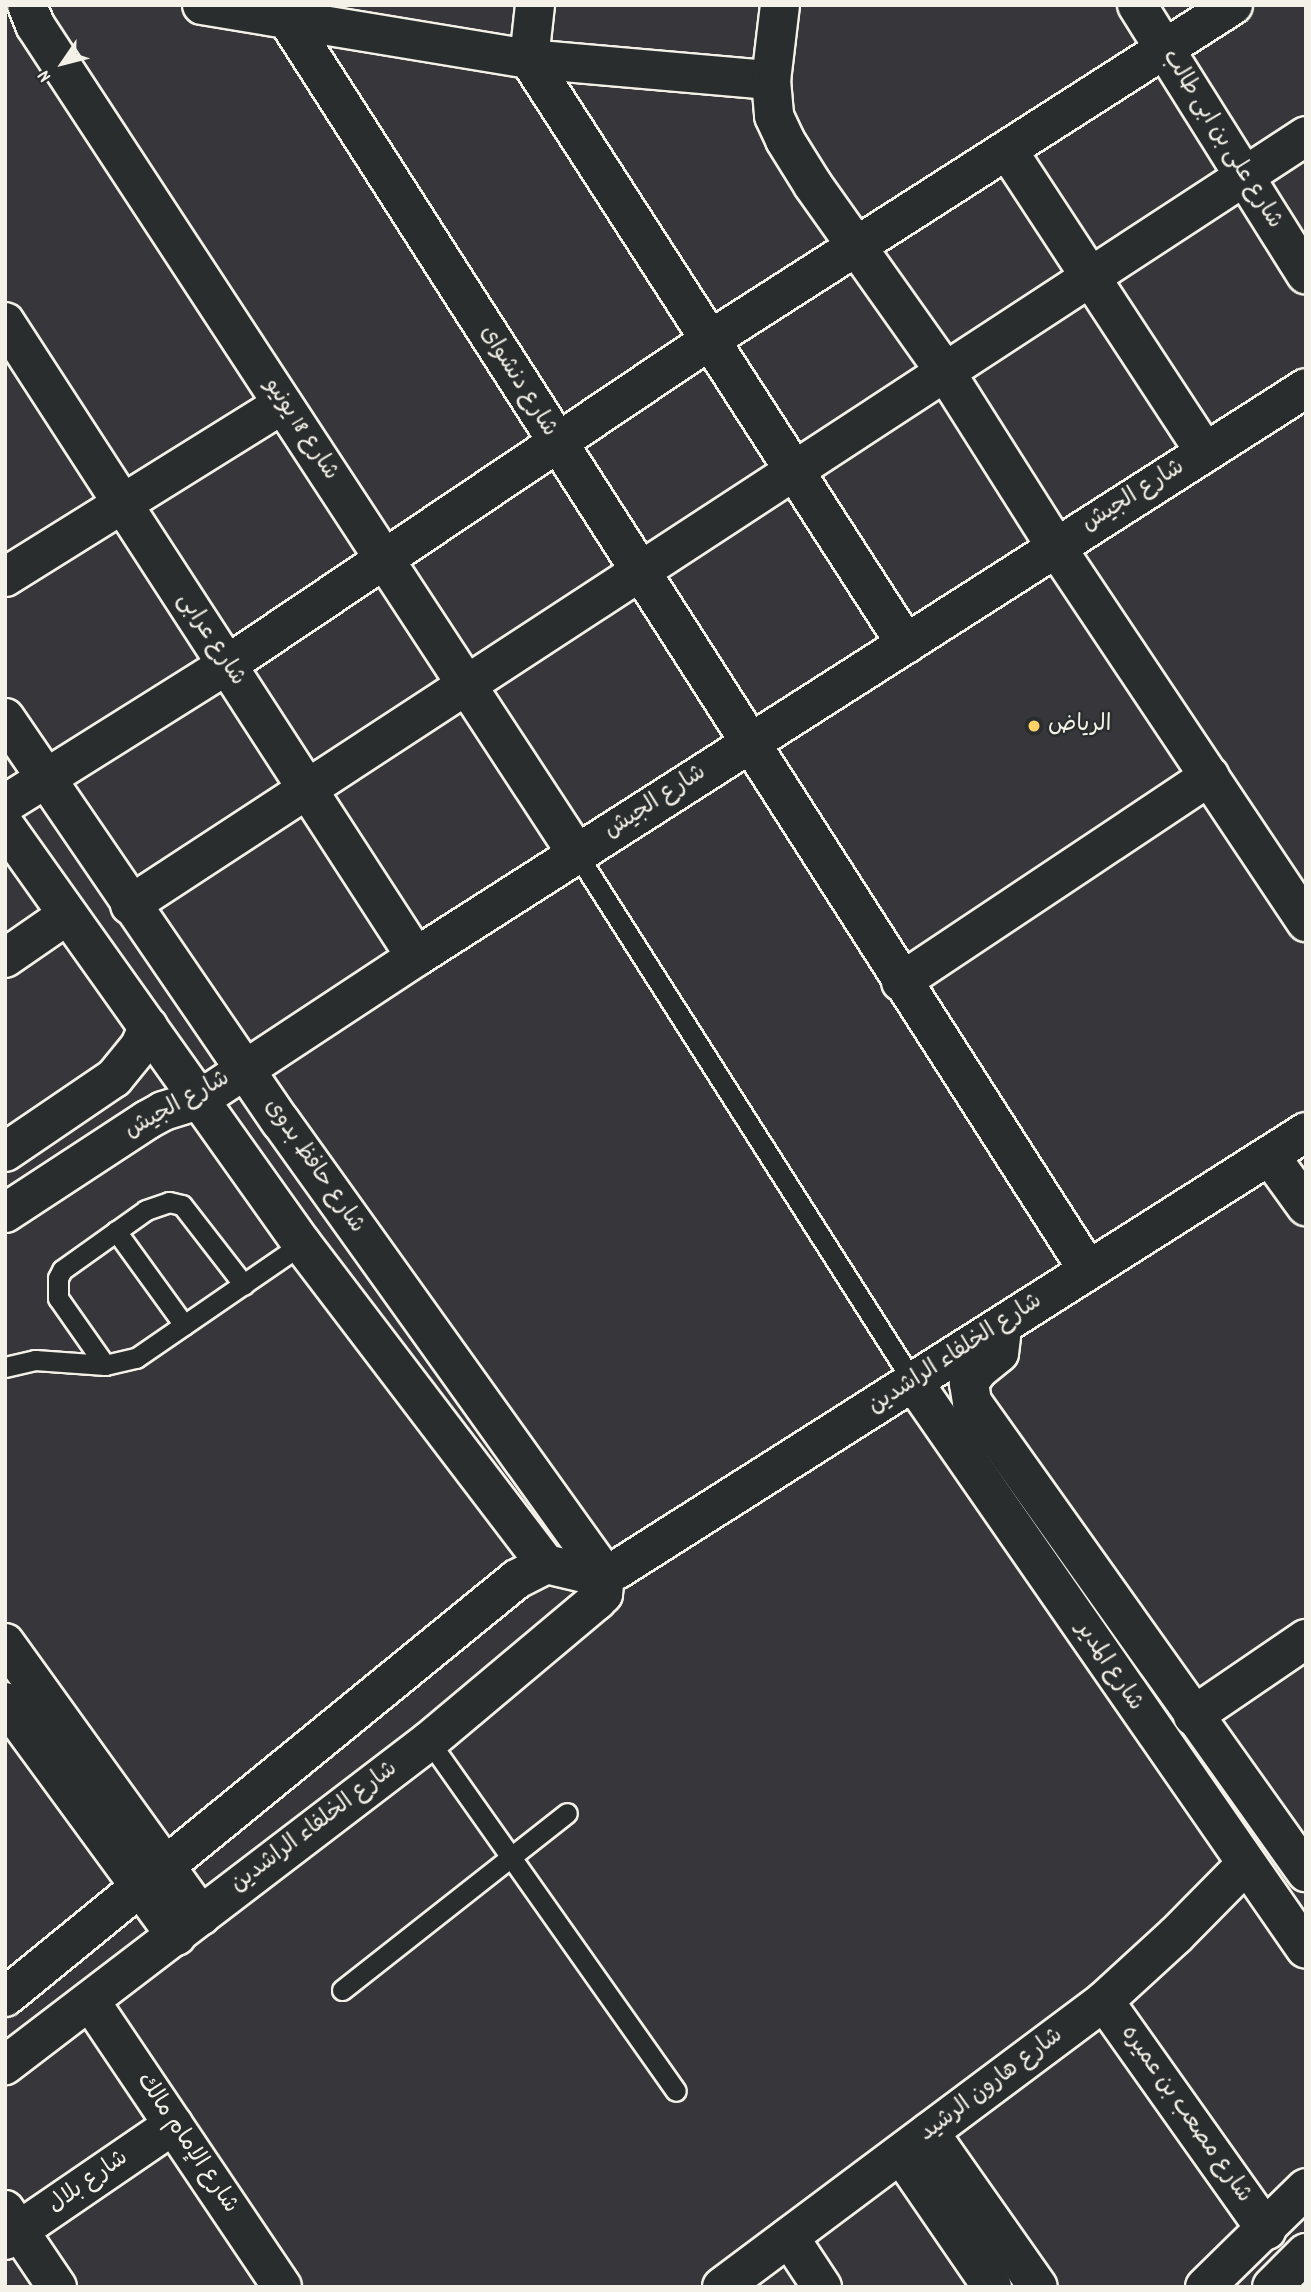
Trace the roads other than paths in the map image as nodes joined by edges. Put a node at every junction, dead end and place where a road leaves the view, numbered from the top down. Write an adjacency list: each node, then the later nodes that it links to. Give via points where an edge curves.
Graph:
1 (27, 5): 21 (street, شارع 18 يونيو, via 35,25)
2 (202, 5): 7 (street)
3 (535, 5): 9 (street)
4 (780, 5): 10 (street)
5 (1137, 5): 8 (street, شارع على بن ابى طالب)
6 (1233, 5): 8 (street)
7 (286, 19): 9 (street); 22 (street, شارع دنشواى)
8 (1163, 49): 12 (street); 13 (street, شارع على بن ابى طالب)
9 (529, 59): 10 (street); 18 (street)
10 (771, 80): 14 (street, via 774,116 785,139)
11 (1306, 136): 13 (street)
12 (1008, 151): 14 (street); 16 (street)
13 (1244, 177): 15 (street, شارع على بن ابى طالب); 16 (street)
14 (857, 247): 18 (street); 19 (street)
15 (1306, 274)
16 (1090, 277): 19 (street); 23 (street)
17 (5, 322): 25 (street, شارع عرابى)
18 (710, 340): 22 (street); 24 (street)
19 (946, 373): 24 (street); 26 (street)
20 (1306, 388): 23 (street, شارع الجيش)
21 (283, 404): 25 (street); 27 (street, شارع 18 يونيو)
22 (557, 444): 27 (street); 28 (street, شارع دنشواى)
23 (1205, 452): 26 (street, شارع الجيش)
24 (794, 471): 28 (street); 30 (street)
25 (122, 505): 29 (street); 31 (street, شارع عرابى)
26 (1056, 547): 30 (street, شارع الجيش); 35 (street)
27 (385, 559): 31 (street); 32 (street, شارع 18 يونيو)
28 (638, 572): 32 (street); 34 (street, شارع دنشواى)
29 (5, 577)
30 (906, 644): 34 (street, شارع الجيش)
31 (227, 665): 36 (street); 37 (street, شارع عرابى)
32 (467, 684): 37 (street); 40 (street, شارع 18 يونيو)
33 (5, 718): 36 (street, شارع حافظ بدوى)
34 (749, 744): 40 (street, شارع الجيش); 46 (street, شارع دنشواى)
35 (1210, 776): 43 (street); 46 (street)
36 (46, 779): 38 (street); 41 (street, شارع حافظ بدوى)
37 (307, 789): 41 (street); 44 (street, شارع عرابى)
38 (5, 804)
39 (5, 826): 42 (street)
40 (577, 854): 44 (street, شارع الجيش); 63 (lane)
41 (130, 905): 48 (street, شارع حافظ بدوى)
42 (67, 915): 45 (street); 47 (street)
43 (1306, 922)
44 (416, 957): 48 (street, شارع الجيش)
45 (5, 958)
46 (901, 982): 57 (street, شارع دنشواى)
47 (148, 1027): 49 (street); 51 (street, via 140,1046 114,1078)
48 (244, 1069): 49 (street, شارع الجيش); 65 (street, شارع حافظ بدوى)
49 (199, 1100): 54 (street, شارع الجيش, via 147,1120); 56 (street)
50 (1306, 1132): 52 (street, شارع الخلفاء الراشدين)
51 (5, 1152)
52 (1270, 1156): 53 (street); 57 (street, شارع الخلفاء الراشدين)
53 (1306, 1206)
54 (5, 1213)
55 (116, 1231): 58 (lane, via 157,1204 182,1205); 59 (lane); 61 (lane, via 62,1270 56,1288 58,1298)
56 (302, 1244): 58 (lane); 64 (street)
57 (1088, 1270): 60 (street, شارع الخلفاء الراشدين)
58 (244, 1285): 59 (lane)
59 (184, 1325): 61 (lane, via 136,1358)
60 (998, 1328): 63 (street, شارع الخلفاء الراشدين); 69 (street, شارع المدير, via 999,1353 973,1375 972,1402)
61 (106, 1365): 62 (lane, via 35,1360)
62 (5, 1367)
63 (914, 1382): 65 (street, شارع الخلفاء الراشدين); 73 (street, شارع المدير)
64 (546, 1564): 65 (street); 75 (street, via 517,1579)
65 (605, 1575): 70 (street, شارع الخلفاء الراشدين, via 603,1594 596,1601)
66 (1306, 1639): 69 (street)
67 (5, 1643): 75 (street)
68 (5, 1702): 75 (street)
69 (1193, 1716): 74 (street, شارع المدير)
70 (429, 1741): 72 (lane); 76 (street, شارع الخلفاء الراشدين)
71 (567, 1813): 72 (lane)
72 (511, 1857): 78 (lane); 83 (lane)
73 (1245, 1865): 77 (street, شارع المدير); 81 (street, شارع هارون الرشيد)
74 (1306, 1872)
75 (152, 1875): 76 (street); 79 (street)
76 (189, 1926): 80 (street, شارع الخلفاء الراشدين)
77 (1306, 1949)
78 (342, 1990)
79 (5, 1997)
80 (90, 2001): 82 (street, شارع الخلفاء الراشدين); 84 (street, شارع الإمام مالك)
81 (1104, 2001): 85 (street, شارع هارون الرشيد); 88 (street, شارع مصعب بن عميره)
82 (5, 2065)
83 (676, 2091)
84 (173, 2125): 87 (street, شارع بلال); 91 (street, شارع الإمام مالك)
85 (915, 2143): 89 (street, شارع هارون الرشيد); 92 (street); 96 (street)
86 (1306, 2188): 88 (street)
87 (10, 2227): 93 (street)
88 (1266, 2230): 97 (street)
89 (789, 2237): 94 (street, شارع هارون الرشيد); 95 (street)
90 (1306, 2253): 98 (street)
91 (266, 2281)
92 (988, 2285)
93 (57, 2287)
94 (722, 2287)
95 (822, 2287)
96 (1038, 2287)
97 (1205, 2287)
98 (1272, 2287)

